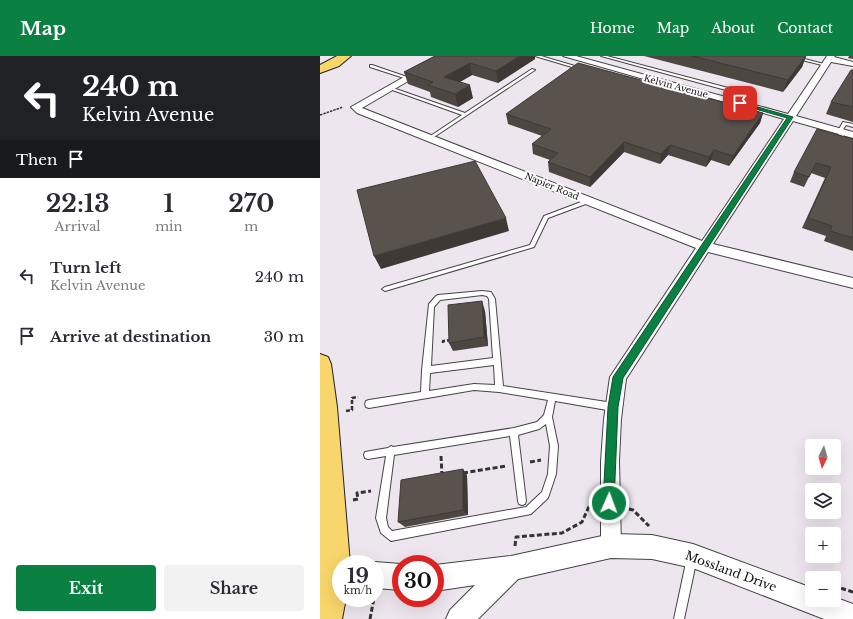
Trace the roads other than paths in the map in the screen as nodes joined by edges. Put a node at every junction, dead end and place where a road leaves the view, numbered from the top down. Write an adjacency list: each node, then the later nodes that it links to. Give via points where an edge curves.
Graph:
1 (447, 56): 16 (street, Napier Road)
2 (537, 56): 8 (lane)
3 (556, 56): 8 (lane)
4 (603, 56): 18 (lane, via 750,95)
5 (788, 56): 9 (lane)
6 (574, 57): 18 (street, Kelvin Avenue)
7 (340, 60): 12 (main road); 15 (main road)
8 (550, 60): 14 (lane)
9 (829, 60): 10 (street); 21 (street)
10 (853, 64)
11 (371, 66): 16 (lane)
12 (320, 69)
13 (533, 70): 20 (lane)
14 (587, 70)
15 (320, 75)
16 (408, 78): 17 (street, Napier Road)
17 (389, 88): 20 (lane); 25 (street, Napier Road, via 356,108)
18 (755, 107): 19 (lane, via 744,115); 21 (street, Kelvin Avenue)
19 (736, 113)
20 (466, 115): 25 (lane)
21 (790, 117): 23 (street, Kelvin Avenue); 28 (street)
22 (853, 126): 23 (lane, via 845,123)
23 (840, 131): 24 (street, Kelvin Avenue); 26 (lane, via 844,143)
24 (853, 135)
25 (431, 138): 27 (street, Napier Road)
26 (853, 145)
27 (590, 201): 28 (street, Napier Road); 30 (lane, via 546,217 532,246)
28 (705, 247): 29 (street, Napier Road); 38 (street, via 618,377)
29 (853, 283)
30 (385, 289)
31 (497, 361): 33 (lane); 33 (lane, via 492,299 489,294 438,298 431,306); 34 (lane)
32 (320, 364): 45 (main road)
33 (426, 370): 35 (lane)
34 (499, 389): 35 (lane, via 474,387); 36 (lane)
35 (425, 395): 37 (lane)
36 (552, 398): 38 (lane); 39 (lane)
37 (369, 404)
38 (613, 407): 44 (street, via 609,503)
39 (548, 417): 40 (lane, via 539,425); 41 (lane, via 554,446 552,474 545,495 528,511 391,536 384,530 381,518)
40 (514, 432): 41 (lane); 43 (lane)
41 (391, 450): 42 (lane)
42 (368, 455)
43 (522, 501)
44 (611, 546): 46 (street, Mossland Drive, via 652,547); 47 (street, Mossland Drive)
45 (337, 555)
46 (693, 556): 50 (street, Mossland Drive); 53 (lane)
47 (511, 568): 48 (street, Mossland Drive); 52 (street)
48 (444, 577)
49 (332, 596): 51 (main road)
50 (853, 617)
51 (326, 619)
52 (459, 619)
53 (678, 619)

